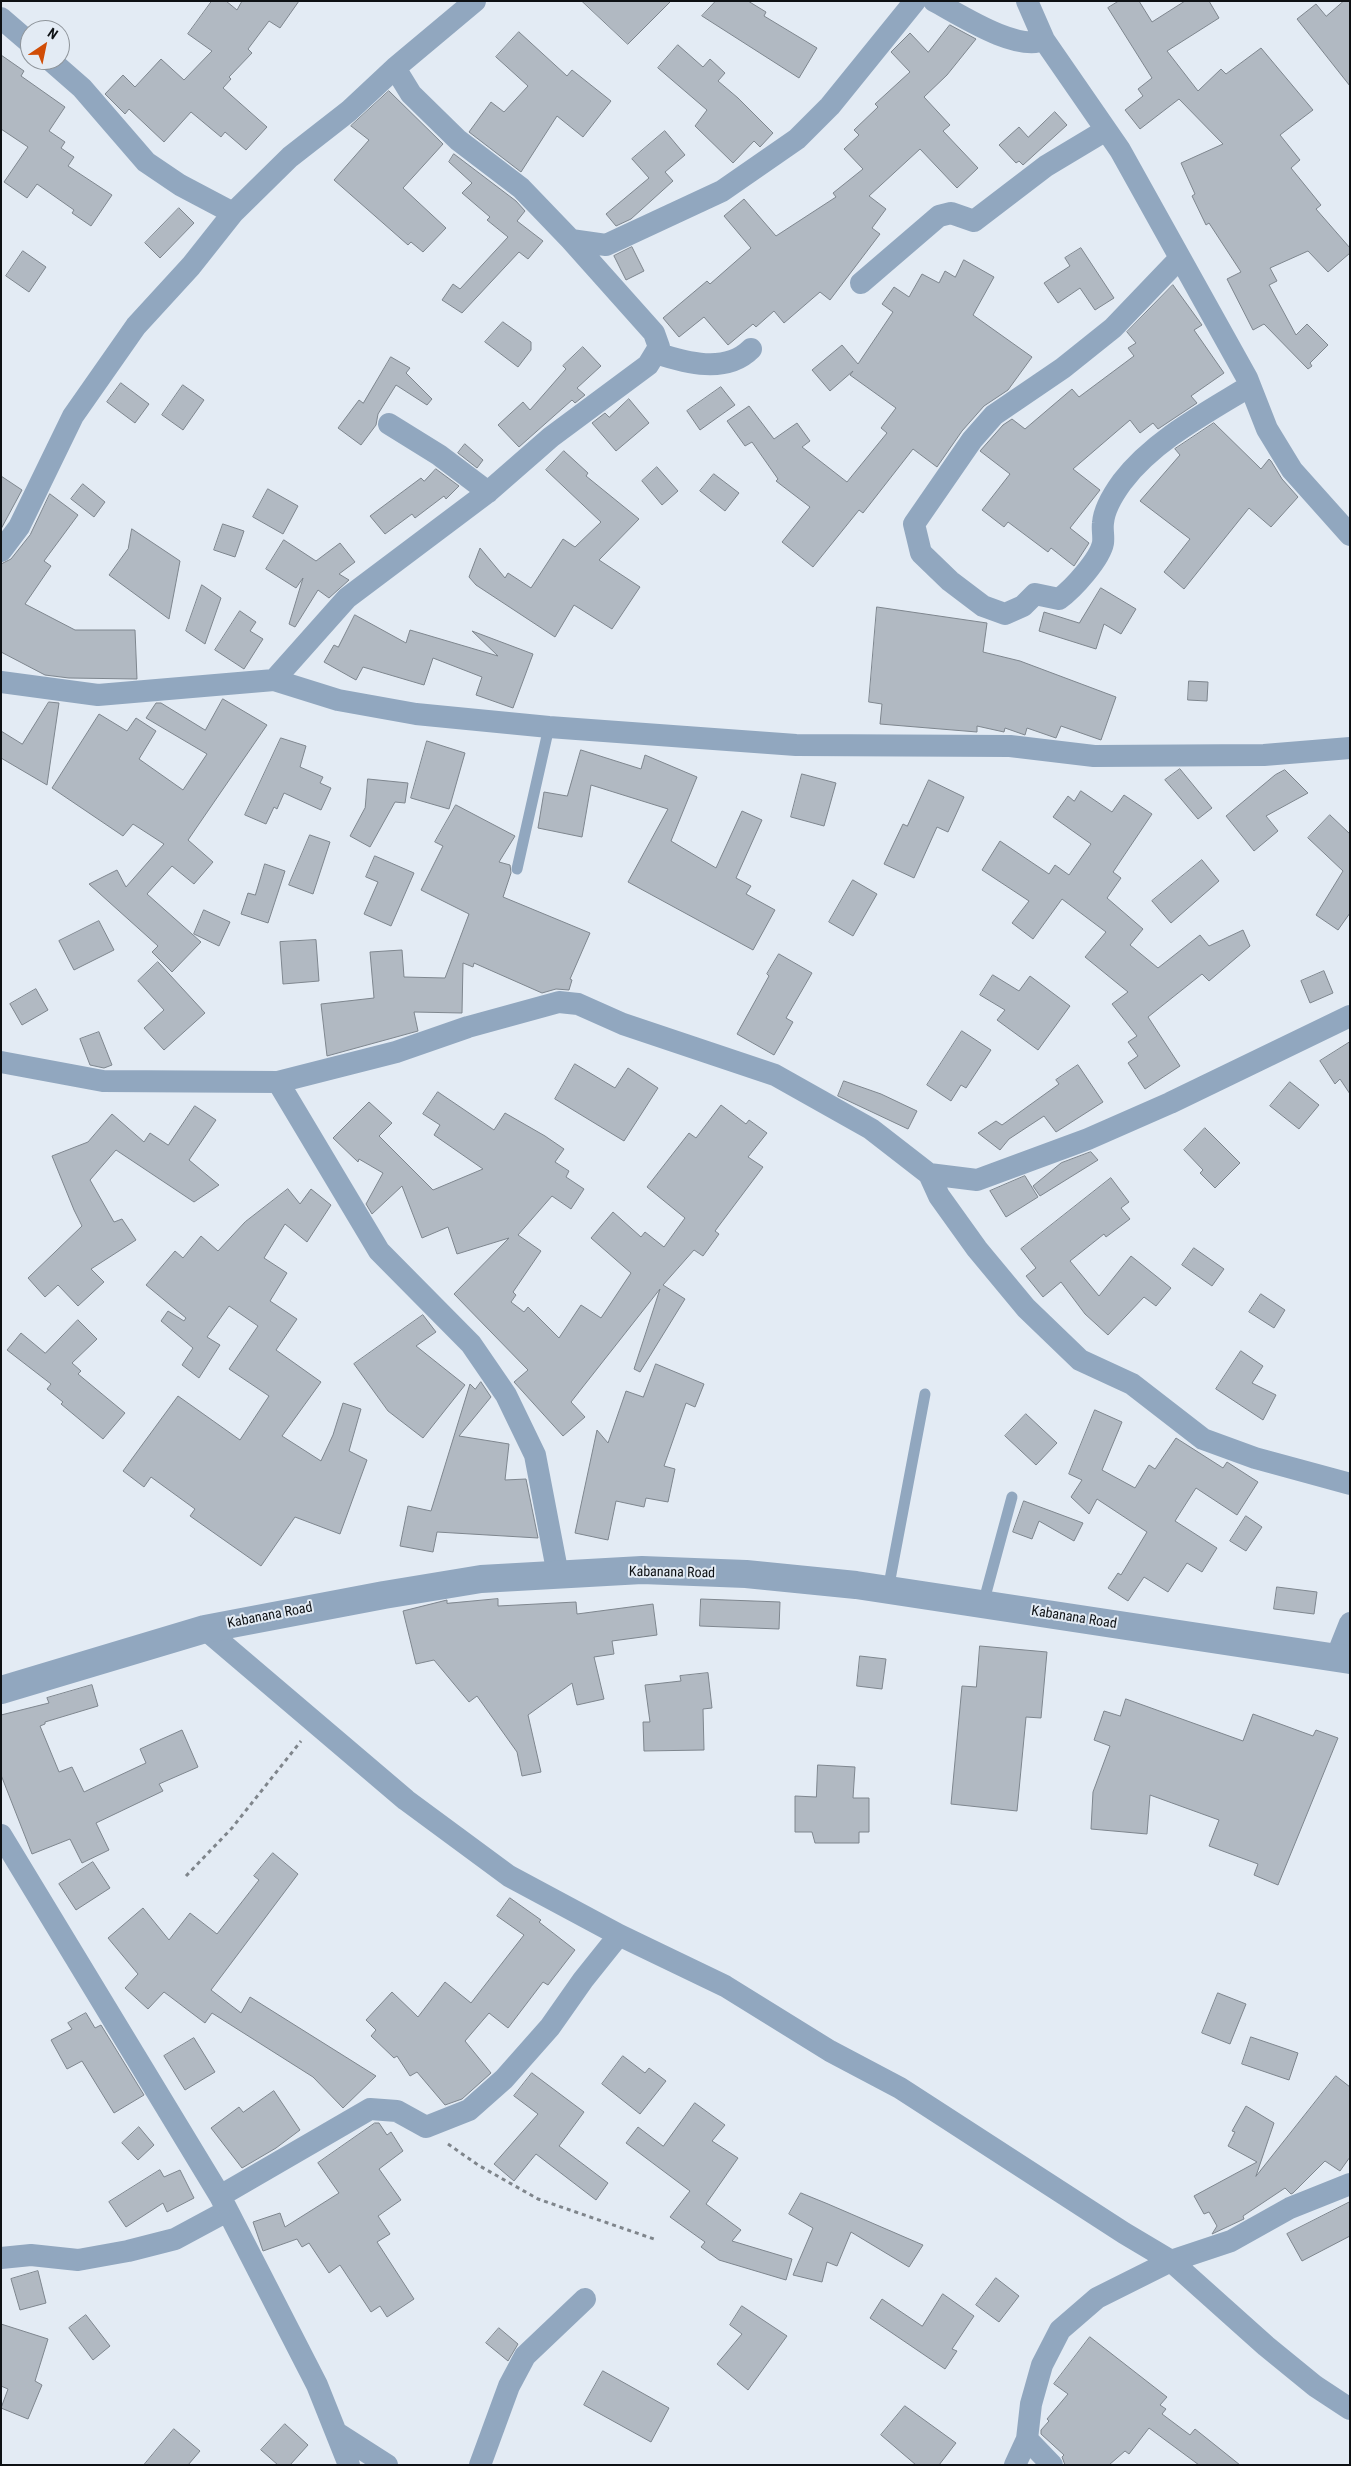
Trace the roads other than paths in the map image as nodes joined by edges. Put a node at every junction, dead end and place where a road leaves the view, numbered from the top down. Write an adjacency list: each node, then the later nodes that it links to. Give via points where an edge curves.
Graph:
1 (475, 1): 8 (street)
2 (915, 1): 12 (street, via 830,106 789,144 722,191 606,245)
3 (934, 1): 7 (street, via 1003,36 1030,42)
4 (1027, 1): 7 (street)
5 (1, 18): 6 (street)
6 (20, 34)
7 (1044, 40): 10 (street)
8 (395, 68): 11 (street, via 349,111 290,157); 12 (street, via 411,94 458,140 521,188)
9 (61, 70): 11 (street, via 82,88 146,162 180,186)
10 (1106, 130): 13 (street); 14 (street, via 1046,166 974,221 951,213 939,216)
11 (233, 212): 21 (street, via 136,326 73,416 19,527)
12 (571, 240): 16 (street, via 654,333 659,347)
13 (1180, 258): 17 (street); 17 (street, via 1113,328 1063,368 994,415 972,440 914,524 921,553 983,606 1005,614 1023,606 1035,594 1059,599 1094,562 1103,543 1107,509 1122,482 1140,462 1184,427)
14 (861, 283)
15 (751, 349): 16 (street, via 741,359 706,365)
16 (656, 353): 19 (street, via 648,365 551,437)
17 (1250, 386): 20 (street, via 1267,430 1292,470)
18 (389, 424): 19 (street, via 439,455)
19 (488, 492): 22 (street, via 347,598)
20 (1350, 535)
21 (1, 551)
22 (274, 680): 23 (street, via 98,695); 24 (street, via 338,700 416,714)
23 (1, 682)
24 (549, 727): 25 (street, via 796,744 1010,746 1094,756 1264,755); 26 (lane)
25 (1350, 748)
26 (517, 869)
27 (1350, 1016): 30 (street, via 1170,1102 1078,1142 977,1180)
28 (1, 1062): 29 (street, via 103,1081)
29 (278, 1082): 30 (street, via 396,1052 468,1027 559,1002 578,1004 623,1024 775,1075 870,1129); 34 (street, via 379,1251 471,1344 506,1395 535,1455)
30 (929, 1174): 32 (street, via 939,1196 977,1249 1026,1308 1080,1360 1132,1384 1203,1439 1255,1458)
31 (925, 1394): 35 (lane)
32 (1350, 1484)
33 (1012, 1497): 36 (lane)
34 (558, 1575): 35 (street, Kabanana Road, via 642,1570 746,1574); 38 (street, Kabanana Road, via 480,1579)
35 (888, 1590): 36 (street, Kabanana Road)
36 (983, 1605): 39 (street, Kabanana Road)
37 (1350, 1622): 39 (street)
38 (205, 1629): 40 (street, Kabanana Road); 42 (street, via 406,1800 509,1876)
39 (1343, 1659)
40 (1, 1690)
41 (1, 1835): 44 (street)
42 (619, 1935): 44 (street, via 550,2027 504,2079 470,2110 426,2127 397,2111 370,2109); 46 (street, via 725,1986 830,2051 900,2088)
43 (1350, 2184): 46 (street, via 1290,2208 1231,2241)
44 (223, 2203): 45 (street, via 175,2239 128,2251 78,2260 31,2255); 49 (street, via 317,2385)
45 (1, 2258)
46 (1172, 2261): 48 (street, via 1308,2380); 50 (street, via 1097,2298 1060,2330 1040,2373)
47 (585, 2299): 53 (street, via 525,2356 509,2386)
48 (1350, 2409)
49 (337, 2433): 51 (street); 52 (street)
50 (1026, 2439): 54 (street); 55 (street)
51 (349, 2465)
52 (387, 2465)
53 (480, 2465)
54 (1015, 2465)
55 (1052, 2465)

